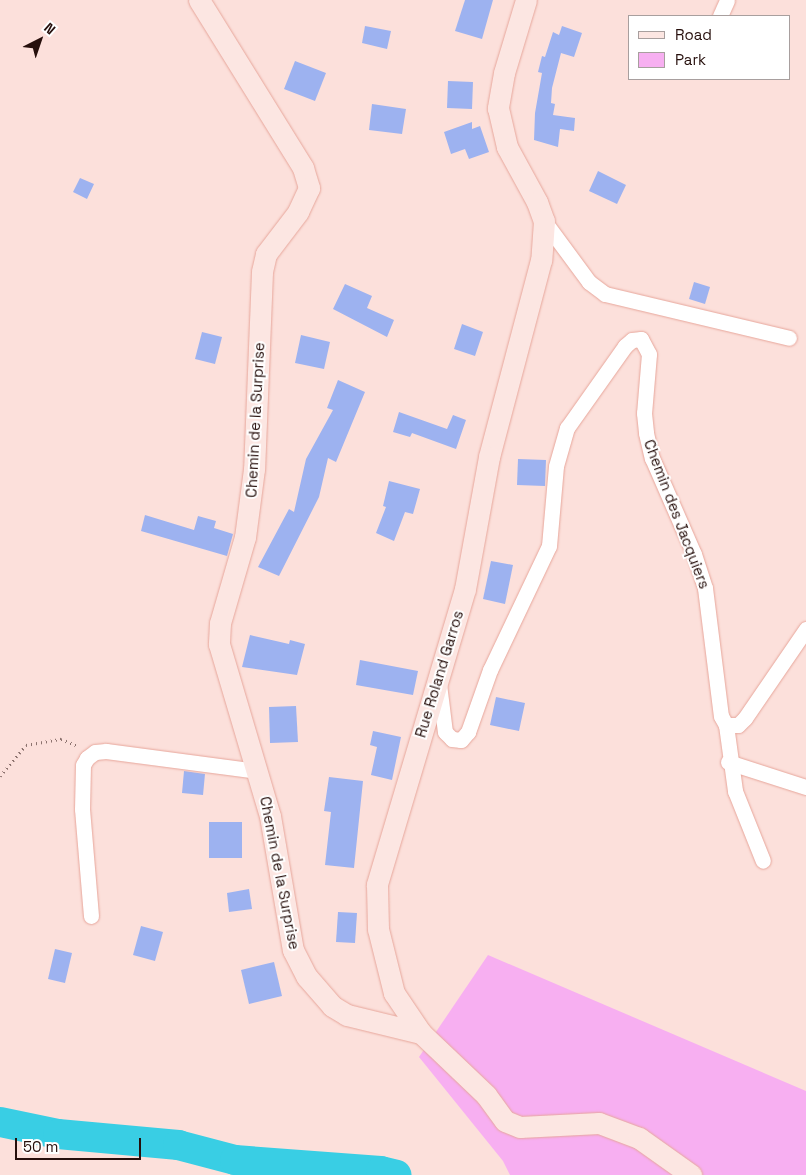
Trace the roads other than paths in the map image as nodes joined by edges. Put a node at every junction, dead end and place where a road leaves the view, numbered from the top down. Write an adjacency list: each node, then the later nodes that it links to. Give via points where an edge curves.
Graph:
1 (199, 0): 11 (main road, Chemin de la Surprise, via 303,168 309,188 298,212 266,254 262,272 251,495 245,537 220,623 219,644)
2 (526, 0): 5 (main road, Rue Roland Garros, via 506,64 498,108 507,147)
3 (726, 0): 4 (street)
4 (720, 15)
5 (544, 221): 6 (street, via 589,282 606,294); 8 (main road, Rue Roland Garros, via 542,260 488,457 464,589)
6 (789, 338)
7 (806, 629): 9 (street, via 745,718 738,726)
8 (438, 678): 9 (street, Chemin des Jacquiers, via 446,732 452,739 461,740 468,732 490,670 549,546 556,466 567,428 625,346 641,339 650,354 644,413 646,433 652,458 706,588 721,716); 15 (main road, Rue Roland Garros, via 378,885 378,929 394,993)
9 (726, 725): 10 (street)
10 (728, 762): 12 (street); 13 (street, via 735,791)
11 (257, 771): 14 (street, via 95,752 83,765 82,809); 15 (main road, Chemin de la Surprise, via 270,816 293,950 307,977 332,1006 347,1015)
12 (806, 787)
13 (763, 861)
14 (91, 916)
15 (421, 1033): 16 (main road, Rue Roland Garros, via 486,1095 505,1121 520,1127 599,1122 639,1138)
16 (691, 1175)

